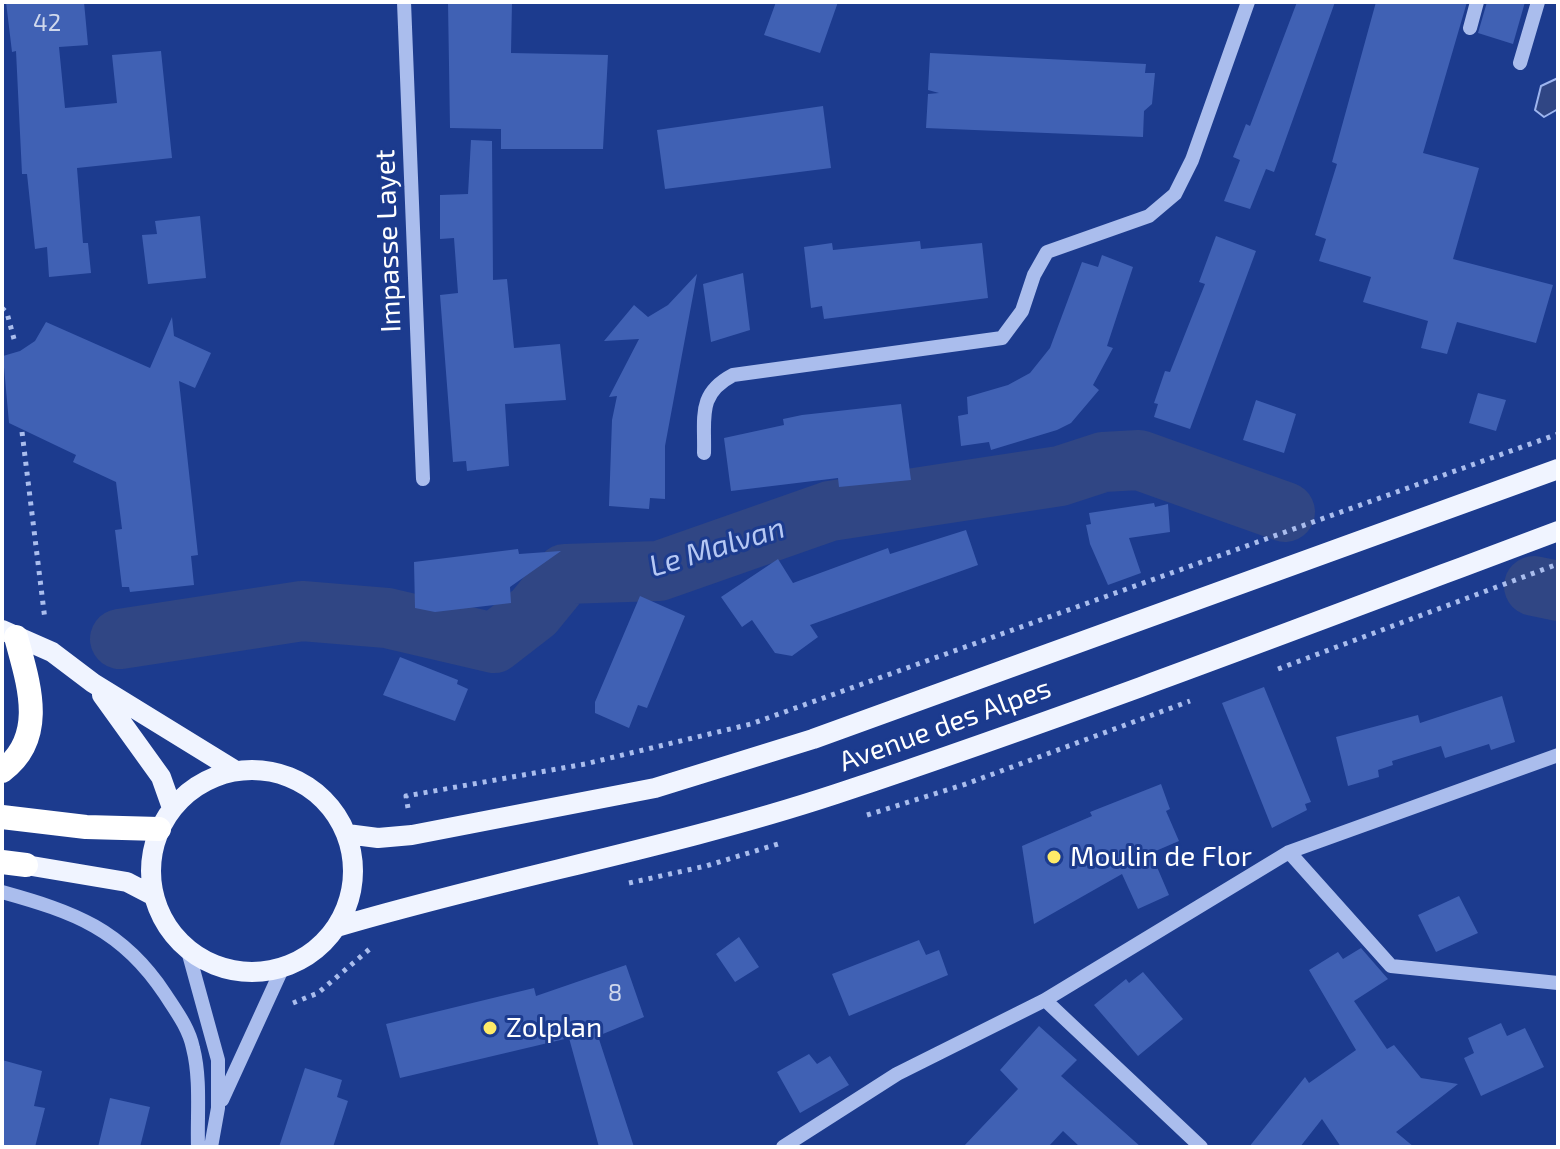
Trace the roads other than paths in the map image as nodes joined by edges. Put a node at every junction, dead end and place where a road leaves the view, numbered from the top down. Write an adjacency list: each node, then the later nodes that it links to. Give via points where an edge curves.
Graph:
1 (404, 2): 9 (street, Impasse Layet)
2 (1248, 2): 7 (street, via 1175,194 1149,216 1047,252 1022,311 1002,338 733,375 706,398)
3 (1477, 2): 5 (street)
4 (1538, 2): 6 (street)
5 (1470, 28)
6 (1520, 63)
7 (704, 453)
8 (1558, 469): 19 (main road, Avenue des Alpes, via 813,739 655,788 412,835)
9 (423, 479)
10 (1558, 531): 25 (main road, Avenue des Alpes, via 835,794 629,854 427,900)
11 (9, 633): 12 (main road, via 52,652); 14 (highway, via 33,700 32,722 24,744)
12 (93, 683): 15 (main road); 16 (main road, via 140,743)
13 (1558, 755): 20 (street)
14 (2, 771)
15 (236, 771): 16 (main road, via 190,790); 19 (main road, via 270,771 303,783 329,804)
16 (172, 808): 18 (main road)
17 (2, 817): 18 (highway)
18 (159, 829): 24 (main road, via 149,872)
19 (347, 834): 25 (main road, via 354,882)
20 (1289, 852): 28 (street, via 1391,966); 29 (street)
21 (14, 863): 22 (street); 24 (main road, via 127,882)
22 (2, 872)
23 (2, 892): 31 (street, via 71,913 109,932 155,978 189,1031)
24 (152, 895): 26 (main road, via 172,935)
25 (337, 927): 27 (main road, via 314,953)
26 (188, 951): 27 (main road, via 216,967); 30 (street, via 218,1060)
27 (282, 969): 30 (street)
28 (1558, 983)
29 (1045, 1000): 33 (street, via 897,1074); 34 (street)
30 (218, 1108): 32 (street)
31 (198, 1147)
32 (211, 1147)
33 (783, 1147)
34 (1201, 1147)

